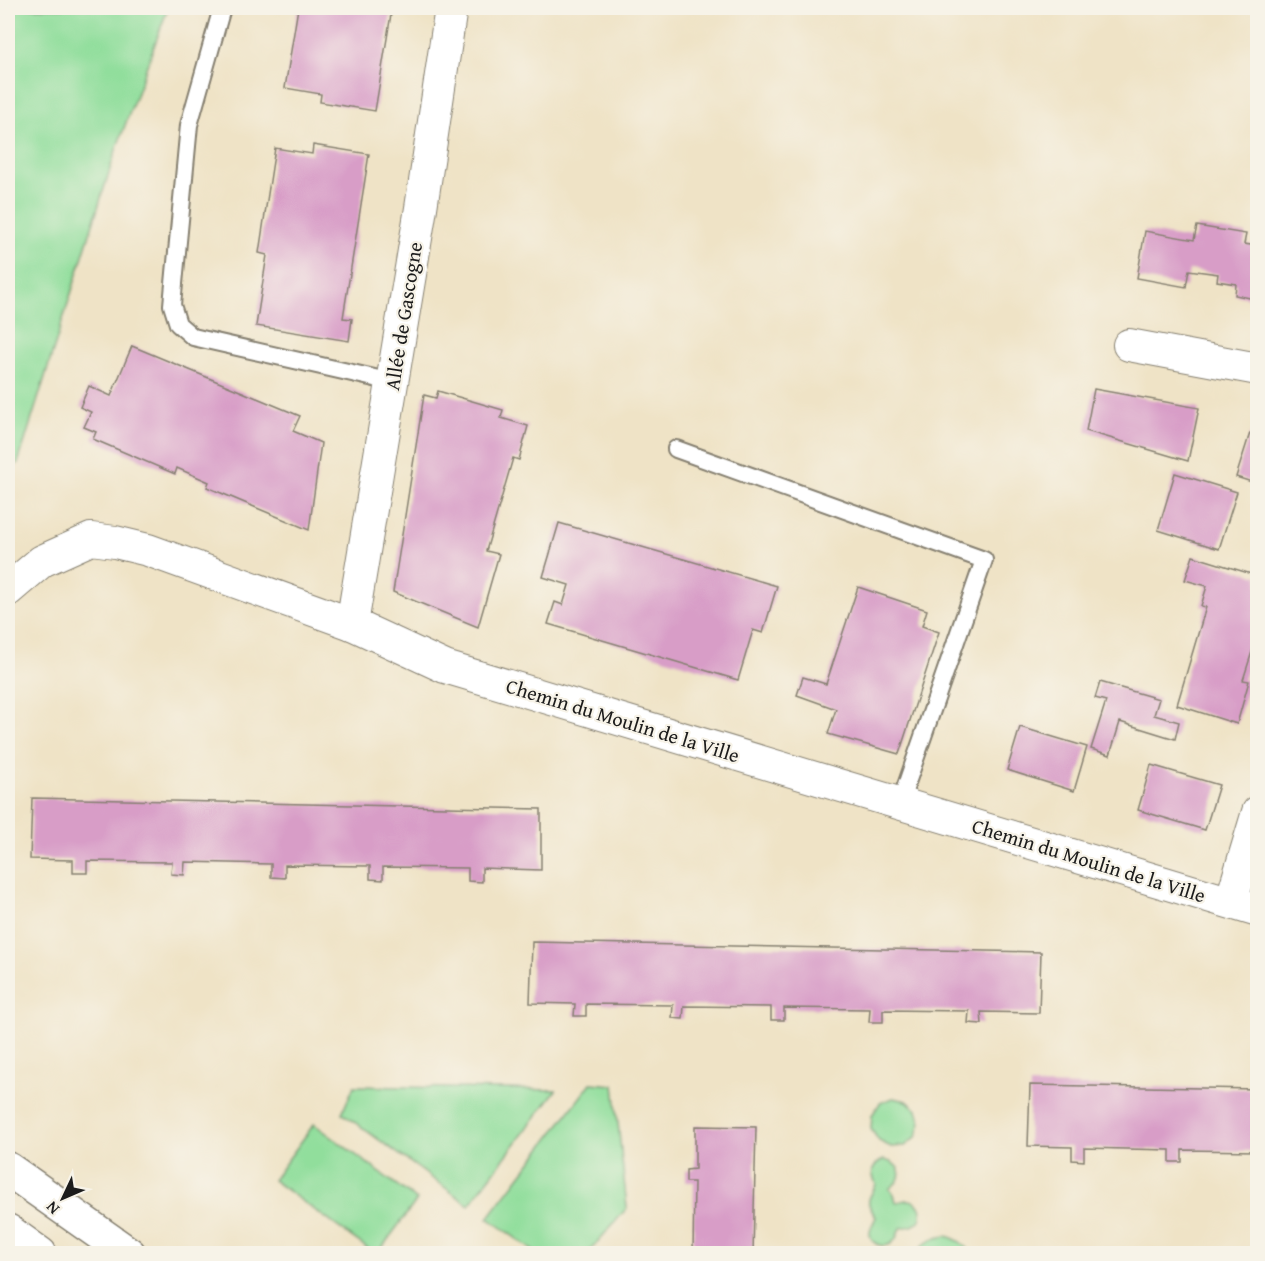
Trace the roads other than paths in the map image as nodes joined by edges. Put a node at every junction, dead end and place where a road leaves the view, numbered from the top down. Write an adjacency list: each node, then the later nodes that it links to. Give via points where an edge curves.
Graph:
1 (222, 8): 5 (lane, via 189,125 172,305 178,324 193,337)
2 (451, 8): 5 (street, Allée de Gascogne)
3 (1129, 345): 4 (street)
4 (1257, 369)
5 (392, 382): 8 (street, Allée de Gascogne)
6 (676, 449): 9 (lane, via 984,560)
7 (8, 590): 8 (street, Chemin du Moulin de la Ville, via 42,561 91,539 148,550)
8 (352, 624): 9 (street, Chemin du Moulin de la Ville, via 445,667)
9 (900, 803): 11 (street, Chemin du Moulin de la Ville)
10 (1257, 812): 11 (street)
11 (1244, 906)
12 (8, 1169): 15 (main road)
13 (8, 1230): 14 (main road)
14 (40, 1254)
15 (129, 1254)

